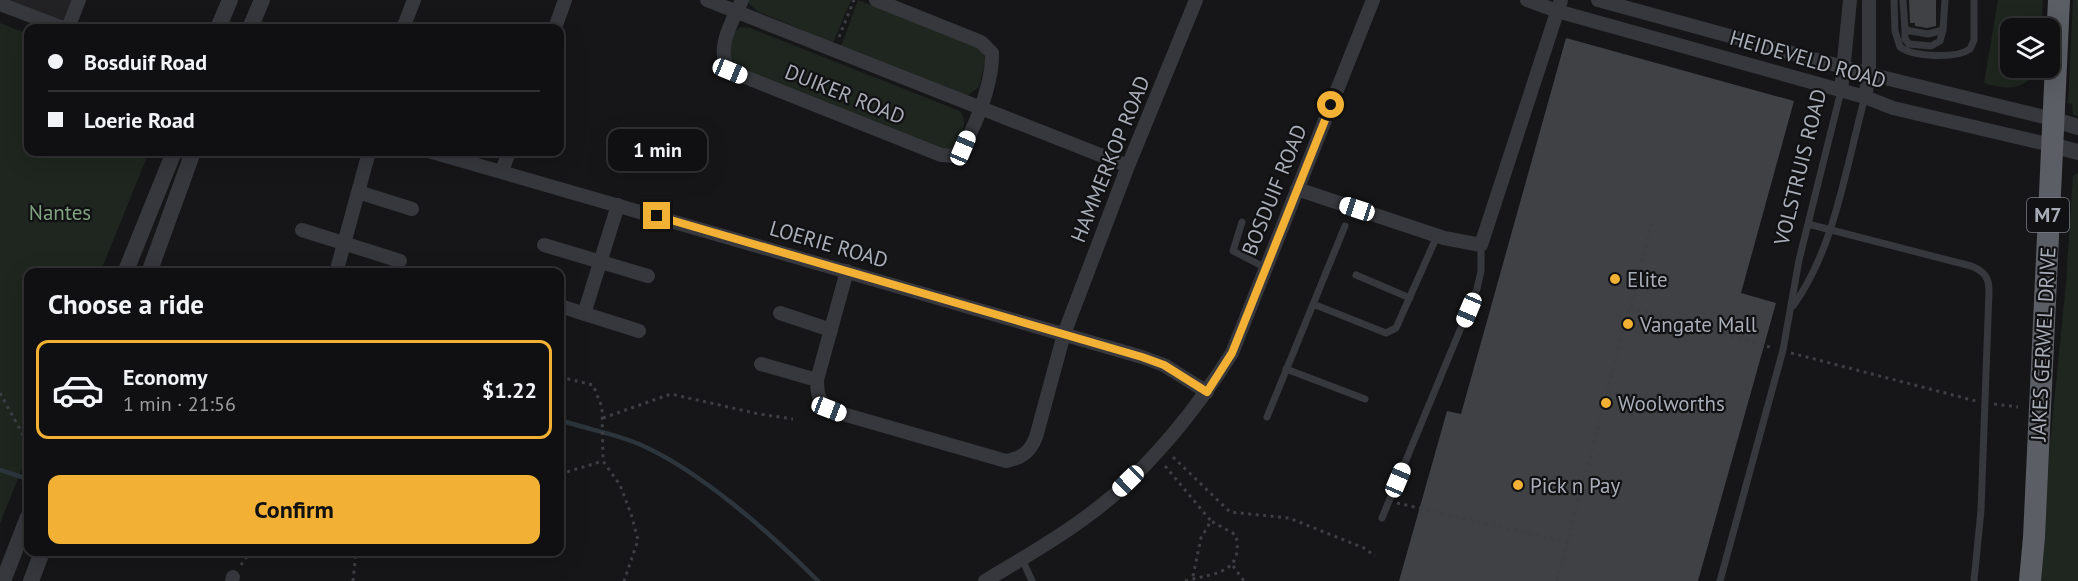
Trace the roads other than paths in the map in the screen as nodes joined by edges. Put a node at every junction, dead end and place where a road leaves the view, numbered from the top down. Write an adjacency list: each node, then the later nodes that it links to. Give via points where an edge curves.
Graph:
1 (79, 0): 23 (street)
2 (230, 0): 24 (street)
3 (262, 0): 25 (street)
4 (414, 0): 26 (street)
5 (565, 0): 27 (street)
6 (707, 0): 20 (street, DUIKER ROAD)
7 (876, 0): 34 (street, DUIKER ROAD, via 981,42 992,53 993,69)
8 (1196, 0): 44 (street, HAMMERKOP ROAD)
9 (1373, 0): 46 (street, BOSDUIF ROAD)
10 (1527, 0): 21 (street, HEIDEVELD ROAD)
11 (1598, 0): 30 (street, HEIDEVELD ROAD)
12 (1850, 0): 30 (street, VOLSTRUIS ROAD)
13 (1869, 0): 31 (street, VOLSTRUIS ROAD)
14 (1894, 0): 17 (lane, via 1900,47 1916,54 1937,55 1960,54 1971,49)
15 (1904, 0): 28 (lane)
16 (1945, 0): 29 (lane)
17 (1974, 0)
18 (2059, 0): 35 (highway, JAKES GERWEL DRIVE / M7)
19 (0, 3): 22 (street)
20 (739, 6): 34 (street, DUIKER ROAD); 34 (street, DUIKER ROAD, via 722,50 723,62 730,71 941,155 953,156 963,148)
21 (1559, 6): 32 (street, HEIDEVELD ROAD); 58 (street)
22 (53, 24)
23 (70, 24)
24 (220, 24)
25 (252, 24)
26 (405, 24)
27 (556, 24)
28 (1905, 30): 29 (lane, via 1928,34); 29 (lane, via 1909,44 1926,46 1940,41)
29 (1943, 30)
30 (1844, 66): 31 (street, HEIDEVELD ROAD); 32 (street, VOLSTRUIS ROAD)
31 (1869, 74): 33 (street, VOLSTRUIS ROAD); 35 (street, HEIDEVELD ROAD)
32 (1841, 91): 33 (street, HEIDEVELD ROAD); 51 (lane, VOLSTRUIS ROAD)
33 (1865, 97): 37 (street, HEIDEVELD ROAD, via 1893,108); 53 (lane, VOLSTRUIS ROAD)
34 (979, 108): 44 (street, DUIKER ROAD)
35 (2052, 119): 36 (street, HEIDEVELD ROAD); 37 (highway, JAKES GERWEL DRIVE / M7)
36 (2078, 127)
37 (2051, 145): 38 (street, HEIDEVELD ROAD); 93 (highway, JAKES GERWEL DRIVE / M7)
38 (2078, 152)
39 (172, 156): 61 (street)
40 (192, 156): 62 (street)
41 (368, 156): 47 (street)
42 (447, 156): 45 (street, LOERIE ROAD)
43 (508, 156): 45 (street)
44 (1128, 166): 76 (street, HAMMERKOP ROAD)
45 (502, 171): 48 (street, LOERIE ROAD)
46 (1297, 189): 55 (street); 64 (street, BOSDUIF ROAD)
47 (358, 192): 49 (street); 56 (street)
48 (618, 205): 60 (street); 65 (street, LOERIE ROAD)
49 (411, 209)
50 (1242, 222): 64 (lane, via 1233,251)
51 (1808, 224): 53 (lane); 71 (lane, VOLSTRUIS ROAD)
52 (1345, 226): 69 (lane)
53 (1831, 229): 71 (lane, VOLSTRUIS ROAD, via 1817,267); 92 (lane, via 1955,261 1979,269 1988,278 1986,404)
54 (302, 230): 56 (street)
55 (1437, 236): 58 (street); 68 (lane)
56 (344, 243): 59 (street); 63 (street)
57 (544, 244): 60 (street)
58 (1480, 245): 83 (lane, via 1478,288)
59 (400, 261)
60 (600, 262): 66 (street); 73 (street)
61 (127, 268)
62 (151, 268)
63 (337, 268)
64 (1266, 268): 80 (street, BOSDUIF ROAD, via 1232,353)
65 (847, 271): 74 (street); 76 (street, LOERIE ROAD)
66 (648, 276)
67 (1356, 276): 68 (lane)
68 (1410, 298): 69 (lane, via 1396,328 1386,333)
69 (1313, 304): 78 (lane)
70 (564, 307): 73 (street)
71 (1791, 308): 91 (lane, VOLSTRUIS ROAD)
72 (780, 313): 74 (street)
73 (584, 314): 75 (street)
74 (831, 330): 79 (street)
75 (639, 332)
76 (1064, 334): 79 (street, HAMMERKOP ROAD, via 1036,437 1019,459 1006,461 829,409 817,395); 80 (street, LOERIE ROAD, via 1164,365)
77 (760, 364): 79 (street)
78 (1286, 369): 81 (lane); 82 (lane)
79 (817, 380)
80 (1207, 392): 86 (street, BOSDUIF ROAD, via 1114,495)
81 (1365, 399)
82 (1267, 417)
83 (1382, 518)
84 (24, 527): 87 (street)
85 (40, 556): 88 (street)
86 (1022, 559): 89 (street, BOSDUIF ROAD); 90 (lane)
87 (3, 581)
88 (31, 581)
89 (985, 581)
90 (1032, 581)
91 (1720, 581)
92 (1974, 581)
93 (2030, 581)

